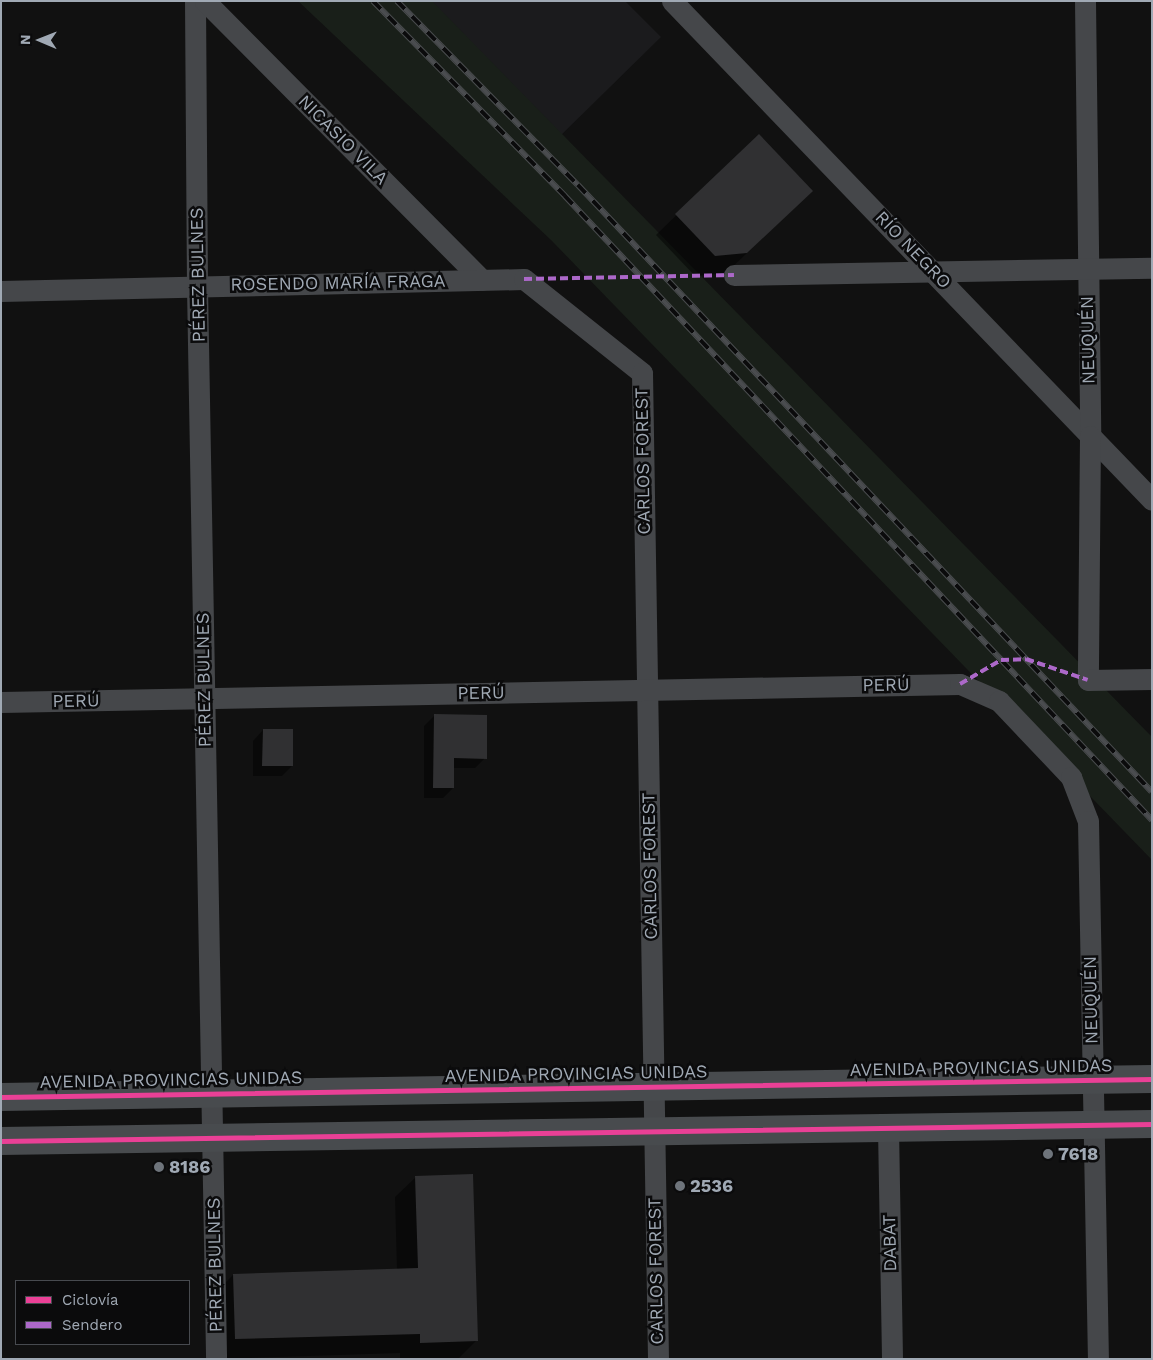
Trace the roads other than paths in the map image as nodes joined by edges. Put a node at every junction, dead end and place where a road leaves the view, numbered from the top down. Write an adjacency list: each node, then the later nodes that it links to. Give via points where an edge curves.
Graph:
1 (196, 1): 10 (street, PÉREZ BULNES)
2 (205, 1): 9 (street, NICASIO VILA)
3 (672, 1): 7 (street, RÍO NEGRO)
4 (1085, 1): 6 (street, NEUQUÉN)
5 (1152, 268): 6 (street)
6 (1087, 269): 7 (street); 13 (street, NEUQUÉN)
7 (933, 271): 8 (street); 13 (street, RÍO NEGRO)
8 (734, 275)
9 (482, 280): 10 (street, ROSENDO MARÍA FRAGA); 12 (street, ROSENDO MARÍA FRAGA, via 524,279)
10 (197, 287): 11 (street, ROSENDO MARÍA FRAGA); 17 (street, PÉREZ BULNES)
11 (1, 291)
12 (642, 373): 16 (street, CARLOS FOREST)
13 (1090, 436): 14 (street, RÍO NEGRO); 15 (street, NEUQUÉN, via 1088,680)
14 (1152, 500)
15 (1152, 679)
16 (647, 690): 17 (street, PERÚ); 19 (street, PERÚ, via 960,684 999,701 1071,777); 22 (street, CARLOS FOREST)
17 (205, 698): 18 (street, PERÚ); 23 (street, PÉREZ BULNES)
18 (1, 702)
19 (1088, 821): 21 (street, NEUQUÉN)
20 (1152, 1079): 21 (main road, AVENIDA PROVINCIAS UNIDAS)
21 (1092, 1080): 22 (main road, AVENIDA PROVINCIAS UNIDAS); 26 (street, NEUQUÉN)
22 (654, 1086): 23 (main road, AVENIDA PROVINCIAS UNIDAS); 28 (street, CARLOS FOREST)
23 (212, 1094): 24 (main road, AVENIDA PROVINCIAS UNIDAS); 29 (street, PÉREZ BULNES)
24 (1, 1097)
25 (1152, 1124): 26 (main road)
26 (1093, 1125): 27 (main road); 34 (street, NEUQUÉN)
27 (888, 1128): 28 (main road); 33 (street, DABAT)
28 (654, 1131): 29 (main road); 32 (street, CARLOS FOREST)
29 (212, 1138): 30 (main road); 31 (street, PÉREZ BULNES)
30 (1, 1141)
31 (216, 1359)
32 (658, 1359)
33 (892, 1359)
34 (1098, 1359)

